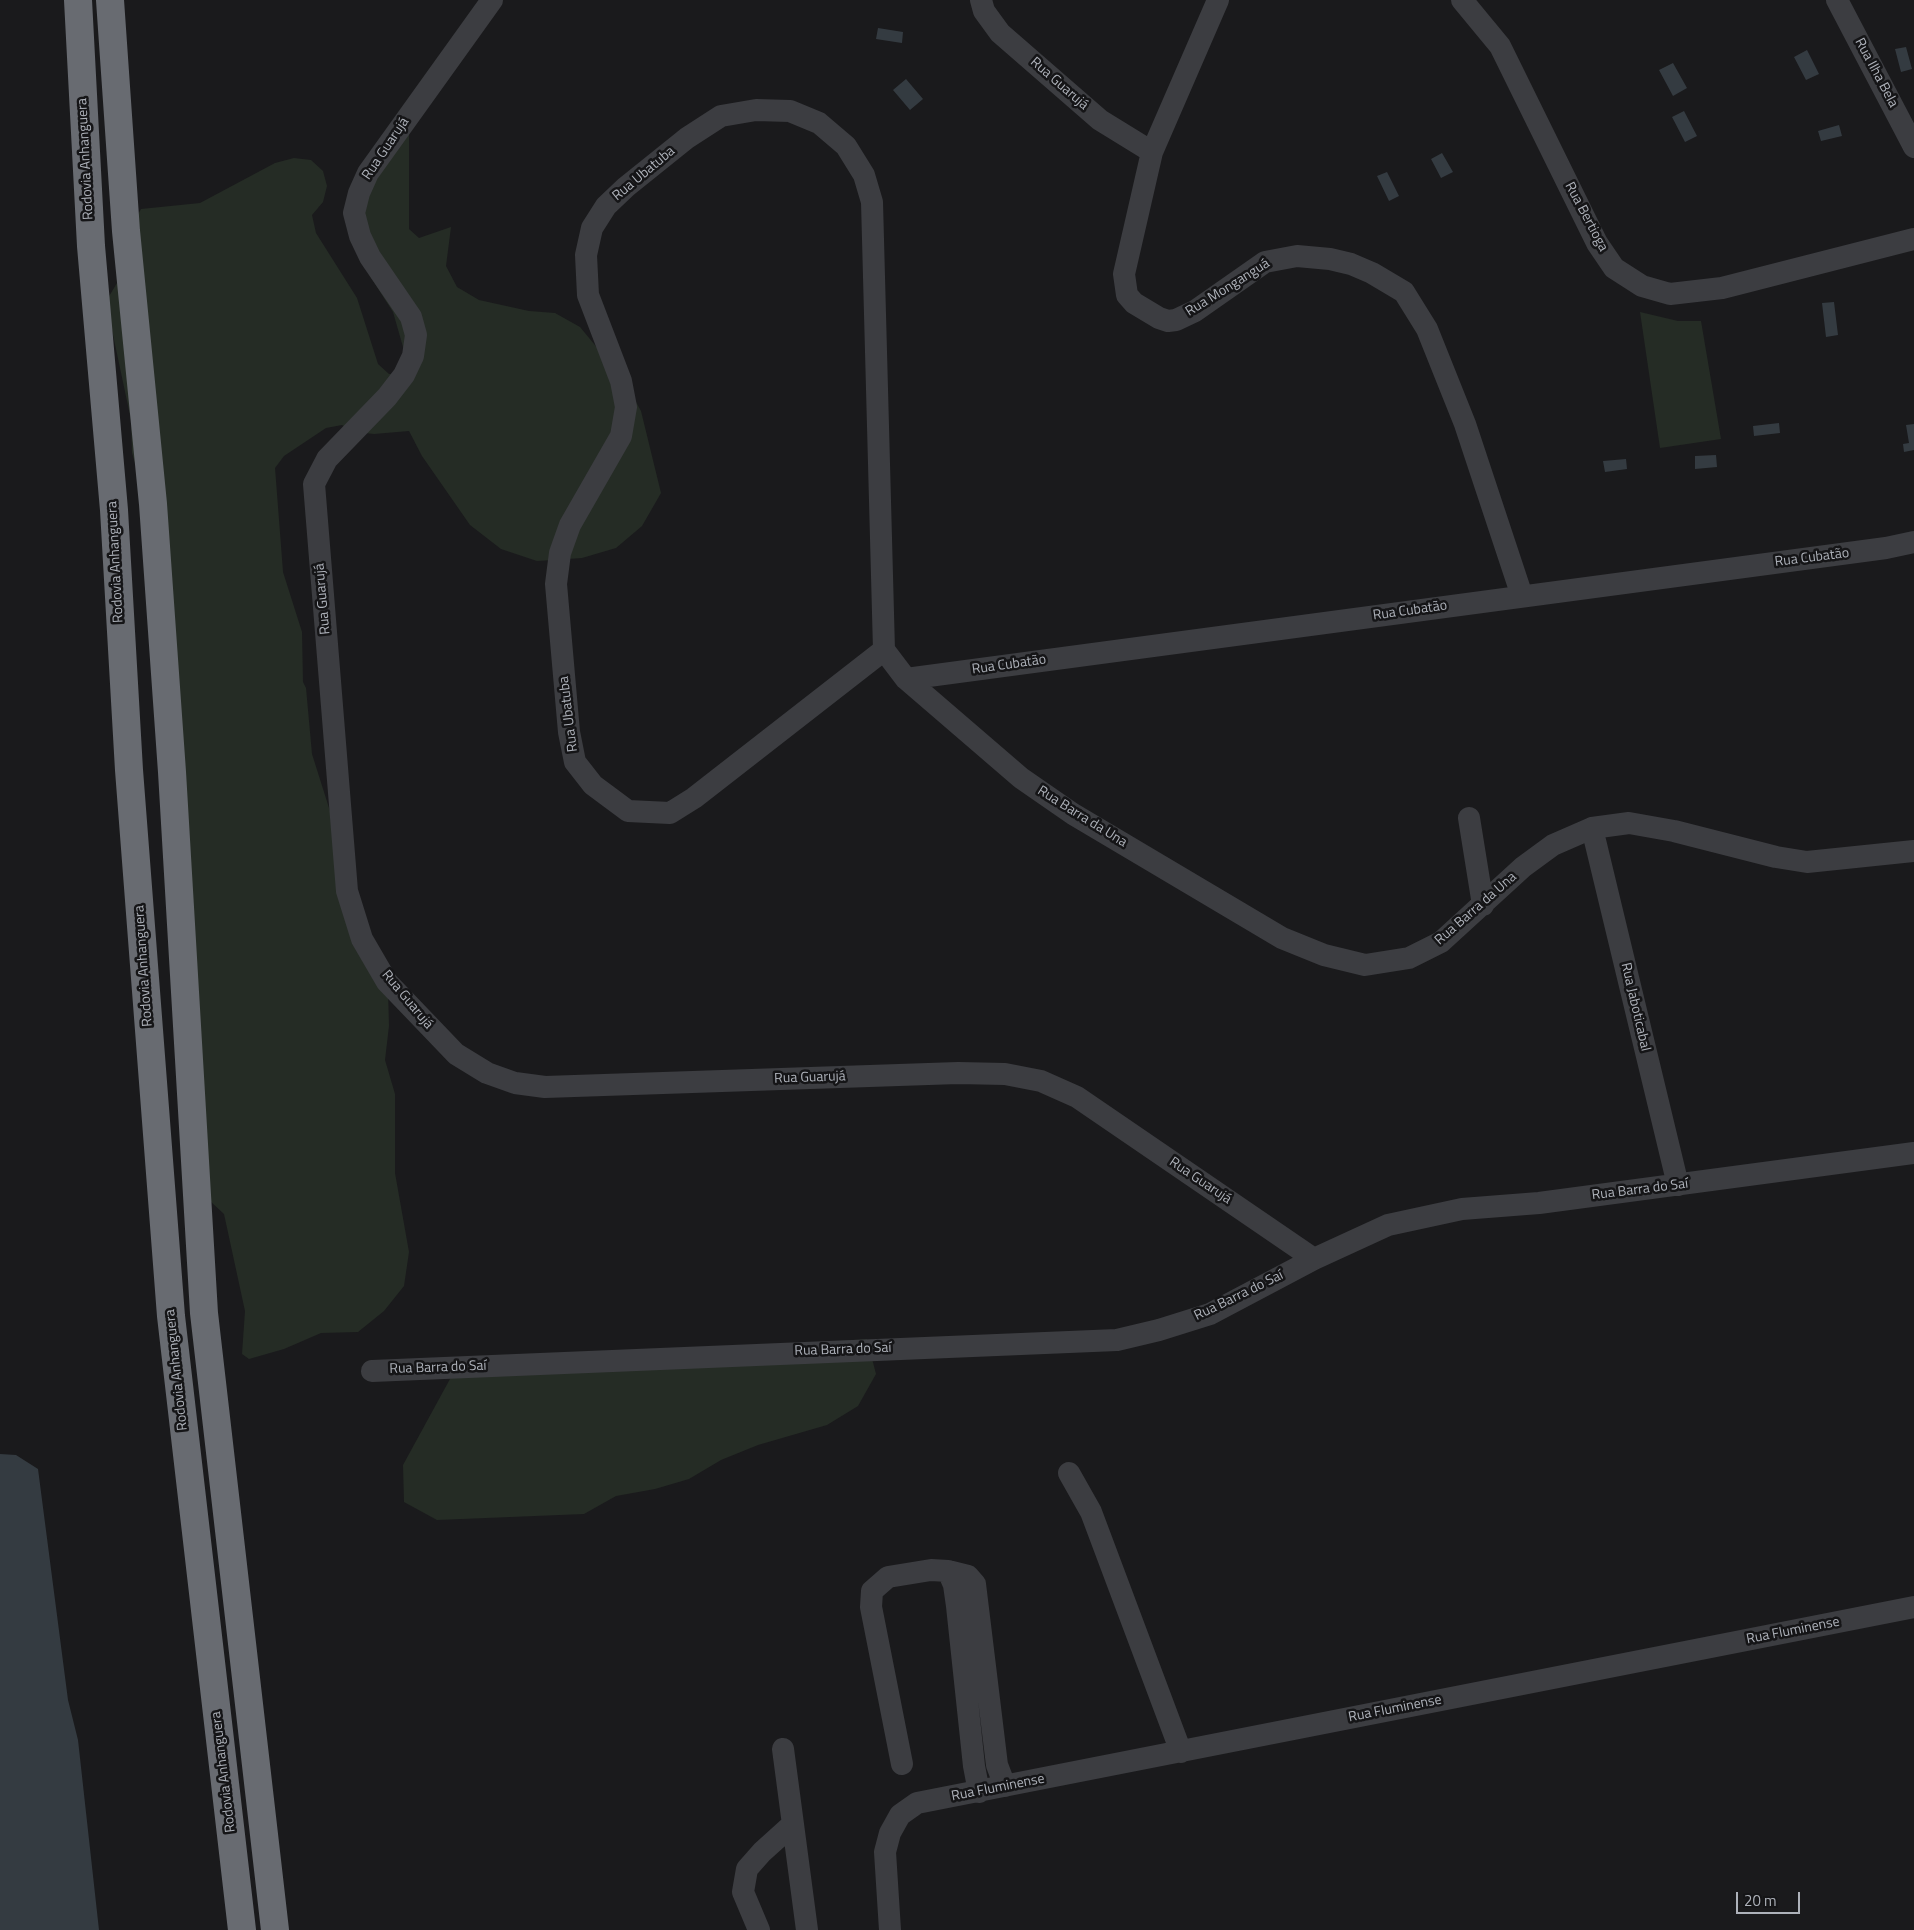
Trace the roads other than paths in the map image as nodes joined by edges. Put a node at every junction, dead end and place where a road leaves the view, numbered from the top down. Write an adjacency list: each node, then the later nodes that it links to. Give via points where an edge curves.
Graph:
1 (78, 0): 32 (highway, Rodovia Anhanguera, via 91,246 114,510 129,770 171,1316)
2 (110, 0): 33 (highway, via 126,231 156,544 204,1313)
3 (492, 0): 21 (street, Rua Guarujá, via 368,173 358,193 354,213 360,236 370,257 411,317 416,335 413,356 404,375 387,397 327,459 314,484 347,891 362,939 387,982 456,1054 487,1073 515,1083 545,1087 958,1073 1005,1074 1041,1081 1077,1097)
4 (980, 0): 9 (street, Rua Guarujá, via 1000,33 1100,120)
5 (1218, 0): 9 (street, Rua Monganguá)
6 (1462, 0): 10 (street, Rua Bertioga, via 1500,46 1597,242 1614,268 1642,286 1670,294 1722,288)
7 (1837, 0): 8 (street, Rua Ilha Bela)
8 (1914, 147)
9 (1152, 152): 12 (street, Rua Monganguá, via 1124,274 1127,295 1158,318 1176,320 1195,311 1265,262 1297,256 1351,264 1404,292 1426,329 1465,424)
10 (1914, 239)
11 (1914, 542): 12 (street, Rua Cubatão)
12 (1522, 596): 14 (street, Rua Cubatão)
13 (884, 650): 13 (street, Rua Ubatuba, via 872,202 864,175 846,146 819,123 790,110 756,110 721,116 626,187 606,206 592,228 586,256 588,295 621,380 626,407 621,436 570,525 560,553 556,584 569,732 575,762 593,785 628,811 670,813 694,798); 14 (street, Rua Barra da Una)
14 (906, 679): 18 (street, Rua Barra da Una, via 1021,778 1073,814 1282,938 1324,955 1365,965 1409,958 1441,942)
15 (1470, 818): 18 (street)
16 (1592, 828): 17 (street, Rua Barra da Una, via 1630,824 1806,862); 18 (street, Rua Barra da Una, via 1553,845); 20 (street, Rua Jaboticabal)
17 (1914, 852)
18 (1483, 905)
19 (1914, 1153): 20 (street, Rua Barra do Saí)
20 (1678, 1185): 21 (street, Rua Barra do Saí, via 1462,1209 1388,1225)
21 (1314, 1259): 22 (street, Rua Barra do Saí, via 1210,1314 1116,1340)
22 (372, 1371)
23 (1070, 1473): 27 (street, via 1091,1512)
24 (948, 1571): 28 (street, via 931,1570 888,1577 872,1591 871,1607); 29 (street, via 968,1576 975,1584 997,1765); 30 (street, via 957,1606)
25 (1914, 1607): 27 (street, Rua Fluminense)
26 (783, 1749): 31 (street)
27 (1181, 1752): 29 (street, Rua Fluminense)
28 (902, 1764)
29 (1005, 1786): 30 (street, Rua Fluminense)
30 (979, 1792): 36 (street, Rua Fluminense, via 917,1803 900,1815 890,1833 885,1852)
31 (793, 1824): 34 (street, via 747,1869 743,1892); 35 (street)
32 (242, 1930)
33 (275, 1930)
34 (759, 1930)
35 (807, 1930)
36 (890, 1930)

